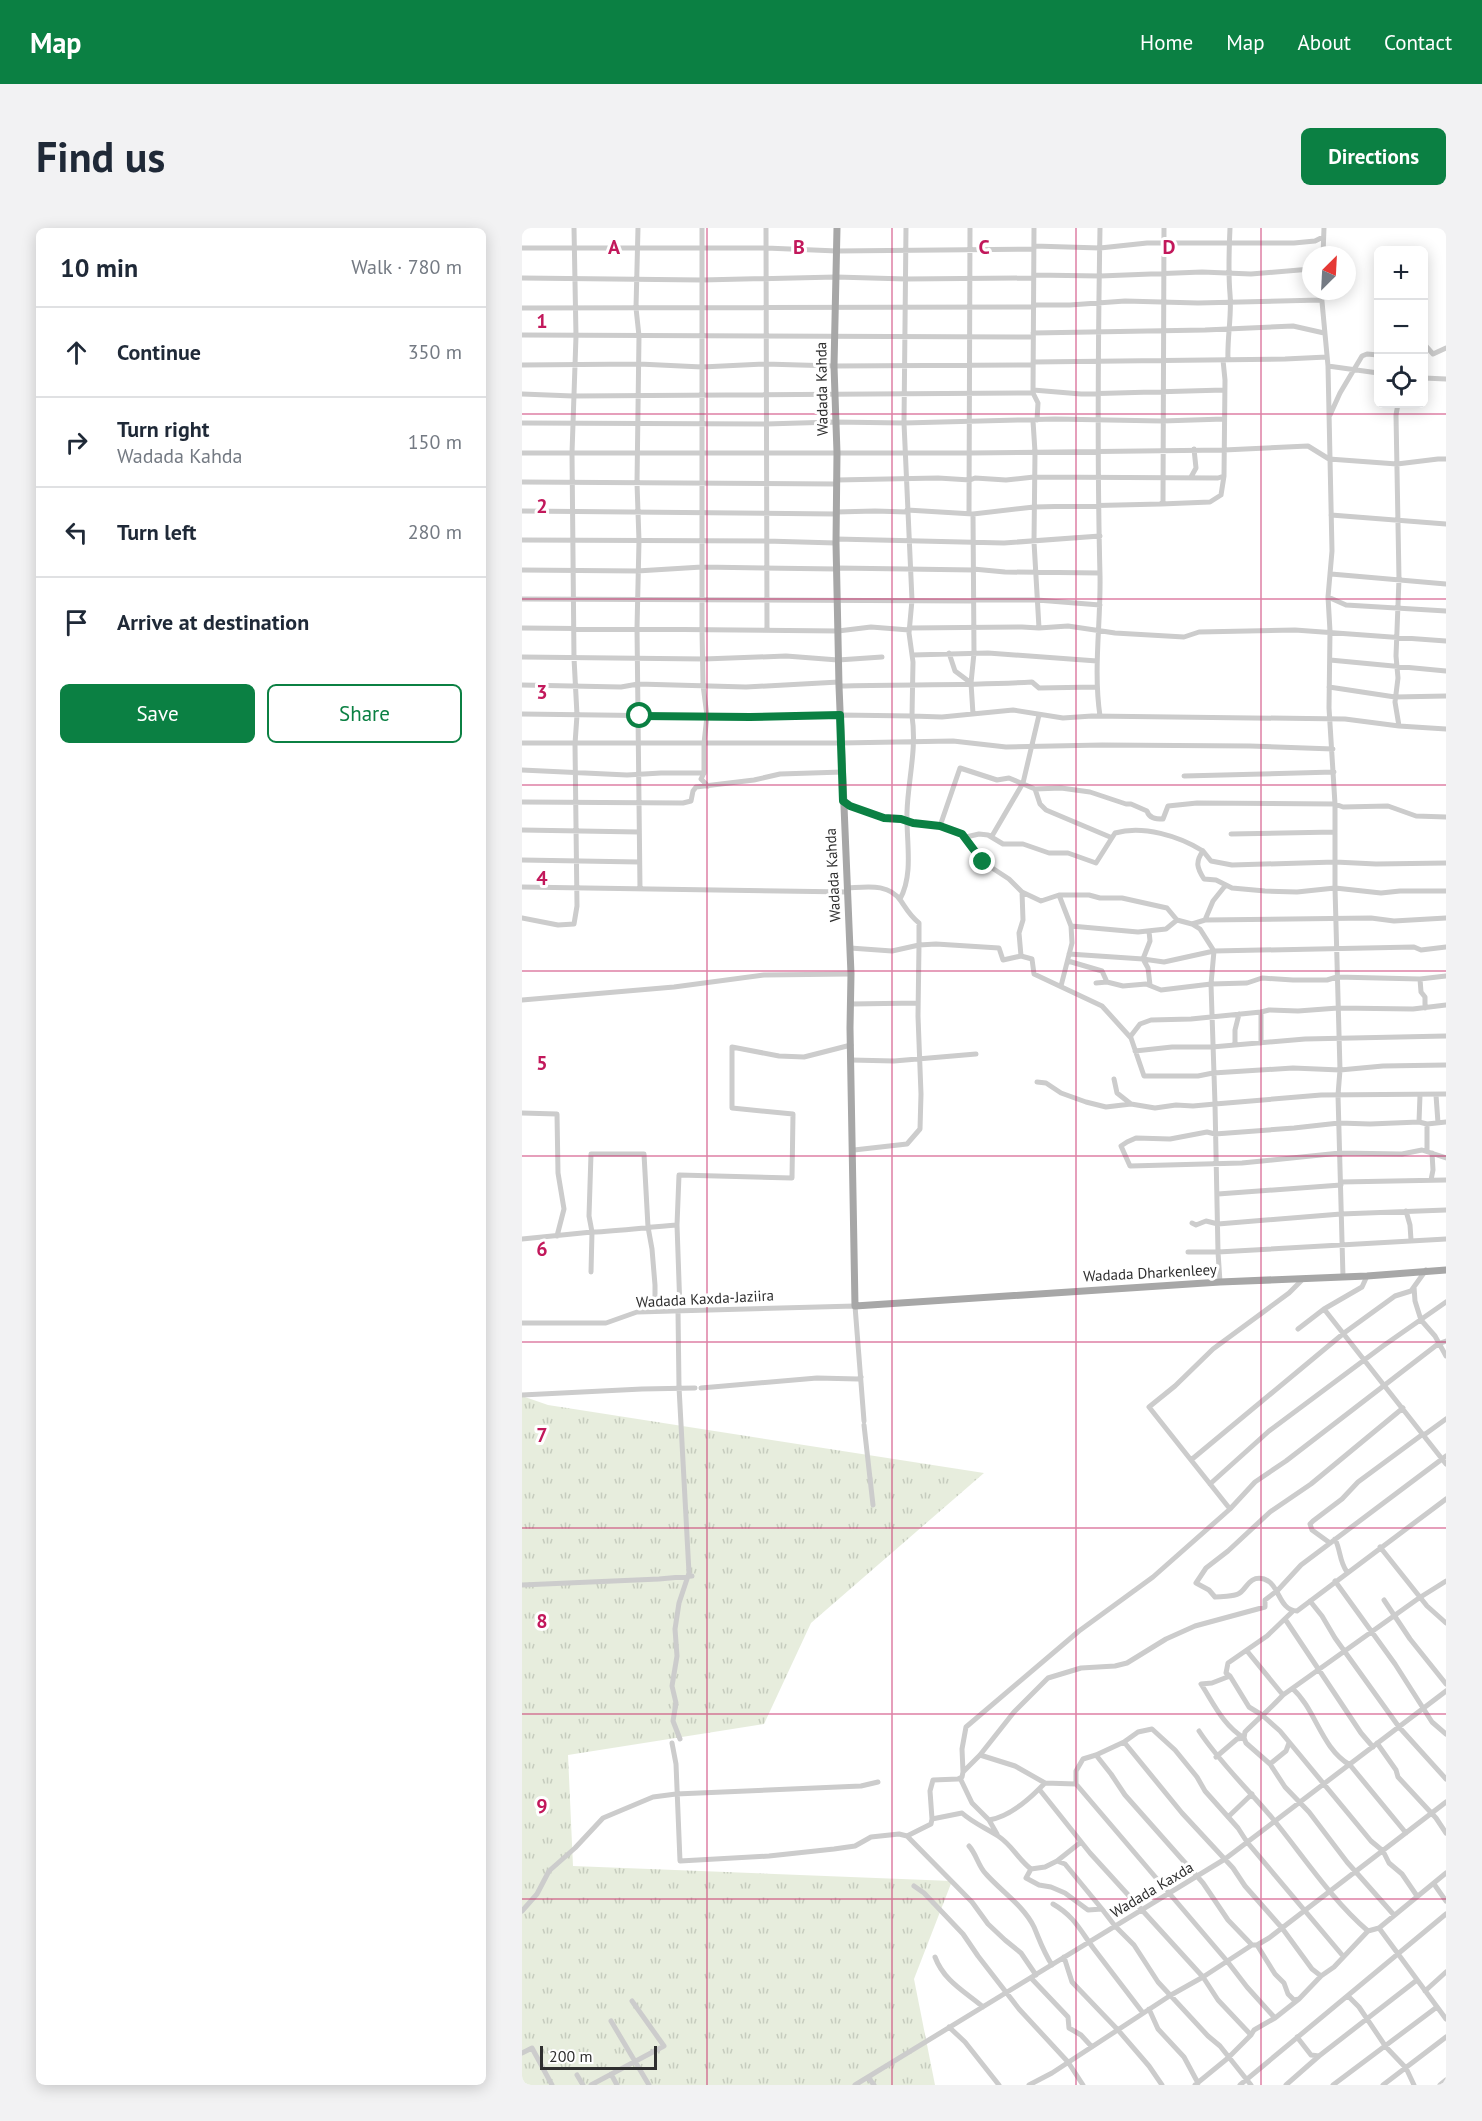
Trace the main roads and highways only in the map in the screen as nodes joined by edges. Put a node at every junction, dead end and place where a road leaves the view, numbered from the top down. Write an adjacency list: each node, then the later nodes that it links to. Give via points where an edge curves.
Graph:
1 (837, 228): 3 (main road, Wadada Kahda, via 834,422 838,660 851,974)
2 (1446, 1270): 3 (main road, Wadada Dharkenleey)
3 (855, 1306)

